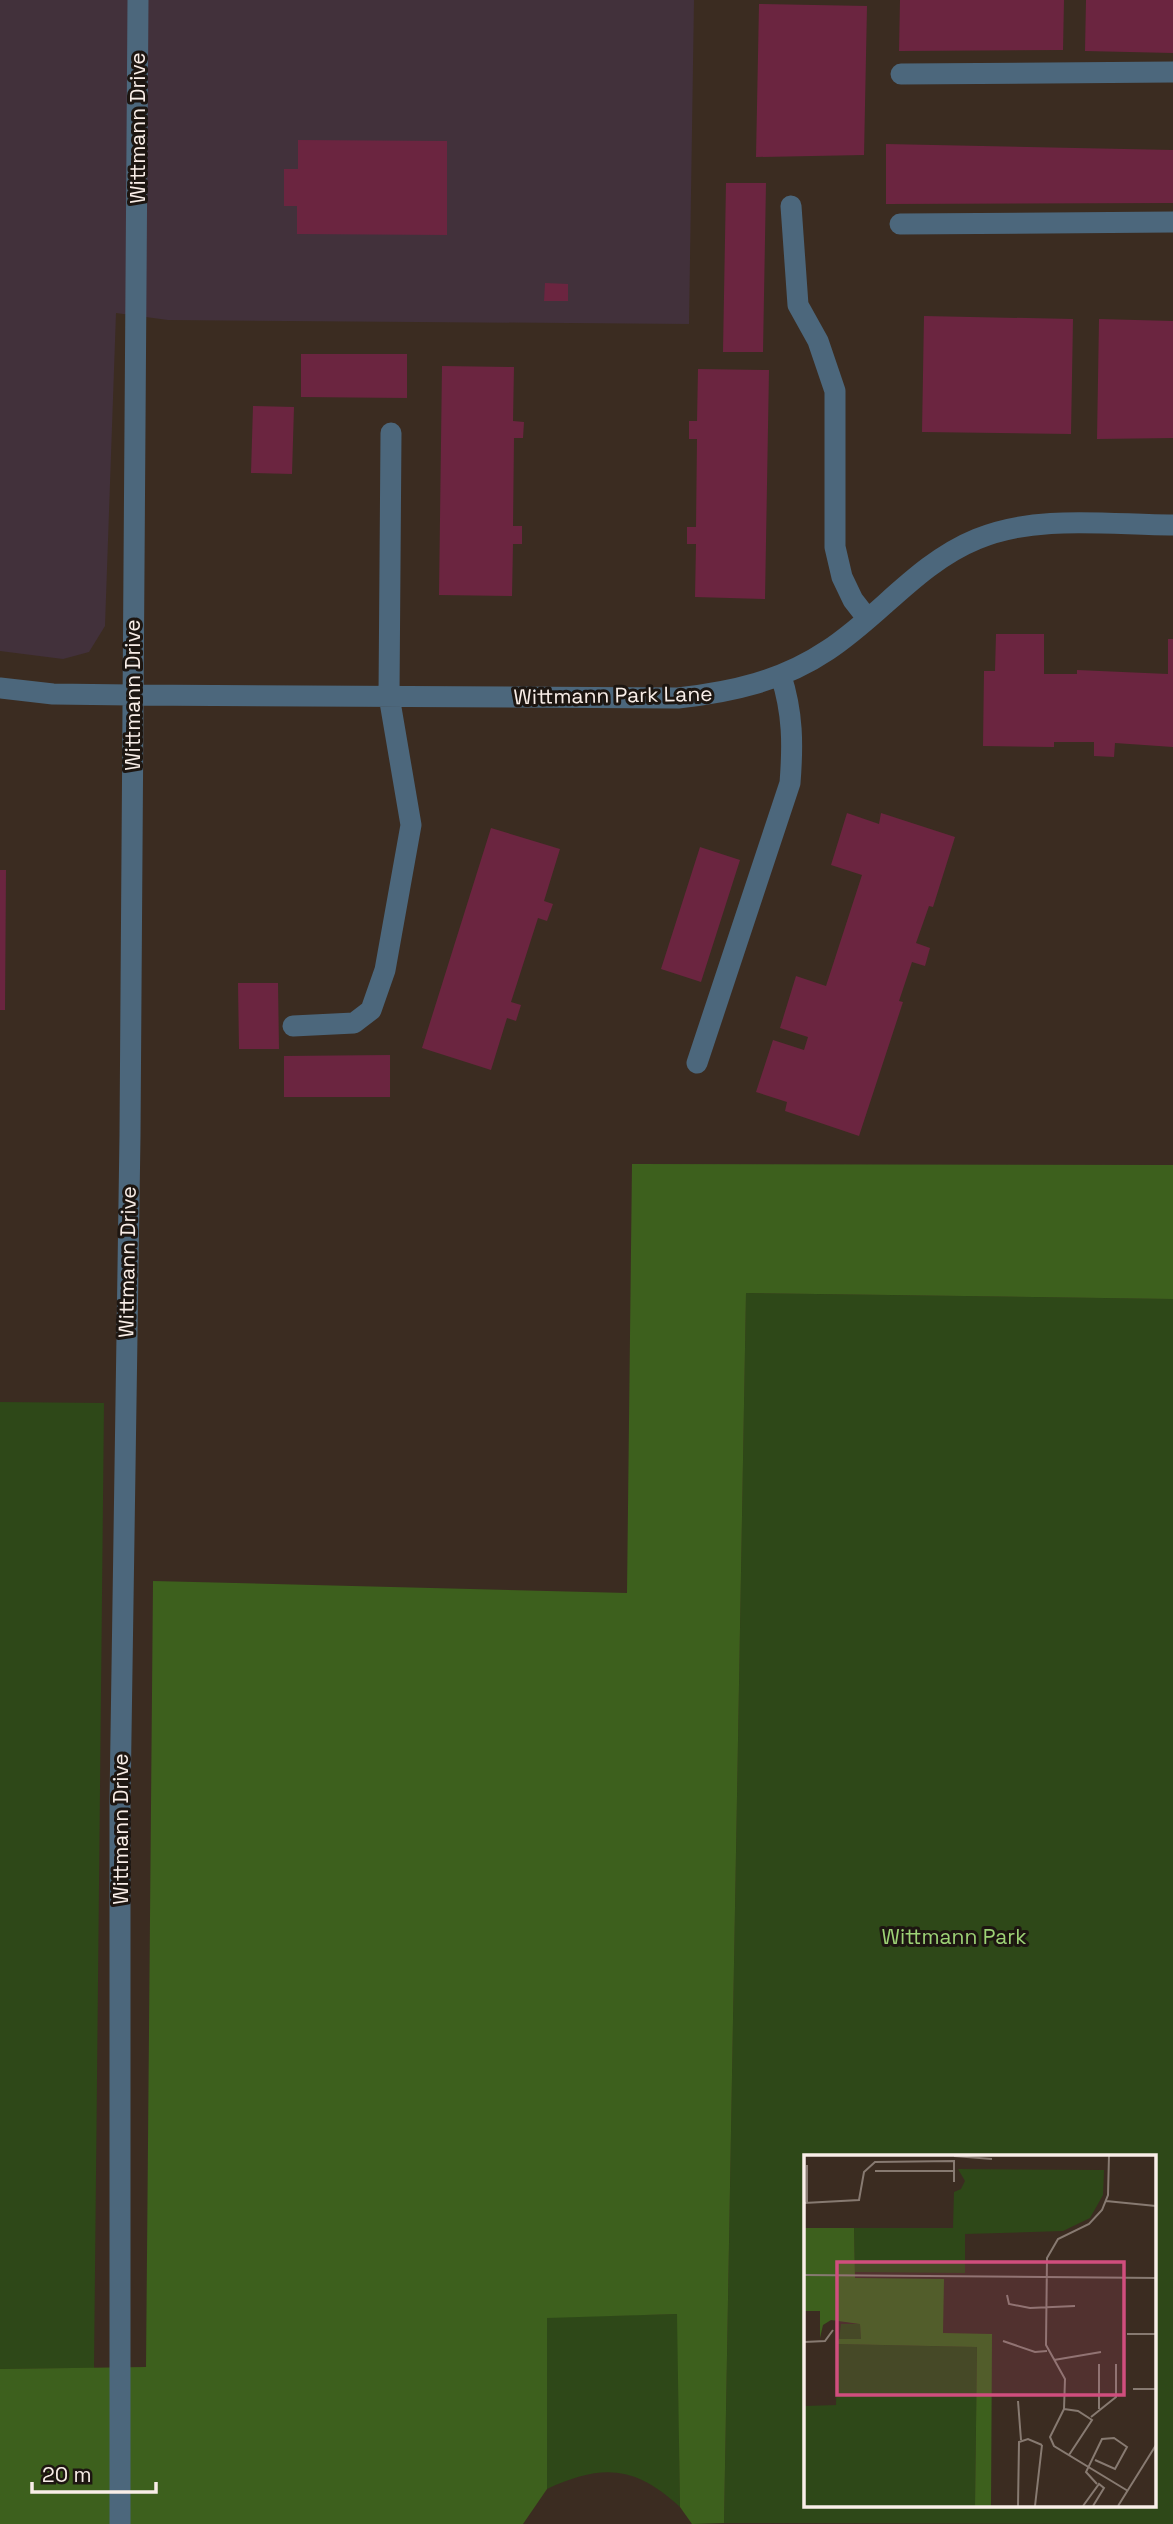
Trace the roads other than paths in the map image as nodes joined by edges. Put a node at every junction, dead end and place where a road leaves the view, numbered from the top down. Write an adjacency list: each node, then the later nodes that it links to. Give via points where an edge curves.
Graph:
1 (138, 0): 12 (street, Wittmann Drive)
2 (1173, 72): 3 (street)
3 (901, 74)
4 (791, 206): 9 (street, via 798,305 818,341 835,391 835,547 842,578)
5 (1173, 222): 6 (street)
6 (900, 224)
7 (391, 433): 13 (street)
8 (1173, 525): 9 (street, Wittmann Park Lane, via 1030,525 978,538 931,565)
9 (867, 618): 10 (street, Wittmann Park Lane, via 829,650)
10 (781, 676): 13 (street, Wittmann Park Lane, via 730,692 678,698); 15 (street, via 790,704 790,783)
11 (0, 688): 12 (street, Wittmann Park Lane)
12 (131, 695): 13 (street, Wittmann Park Lane); 16 (street, Wittmann Drive, via 120,1802)
13 (389, 696): 14 (street, via 411,825 385,970 372,1010 354,1023)
14 (293, 1026)
15 (697, 1063)
16 (120, 2524)

